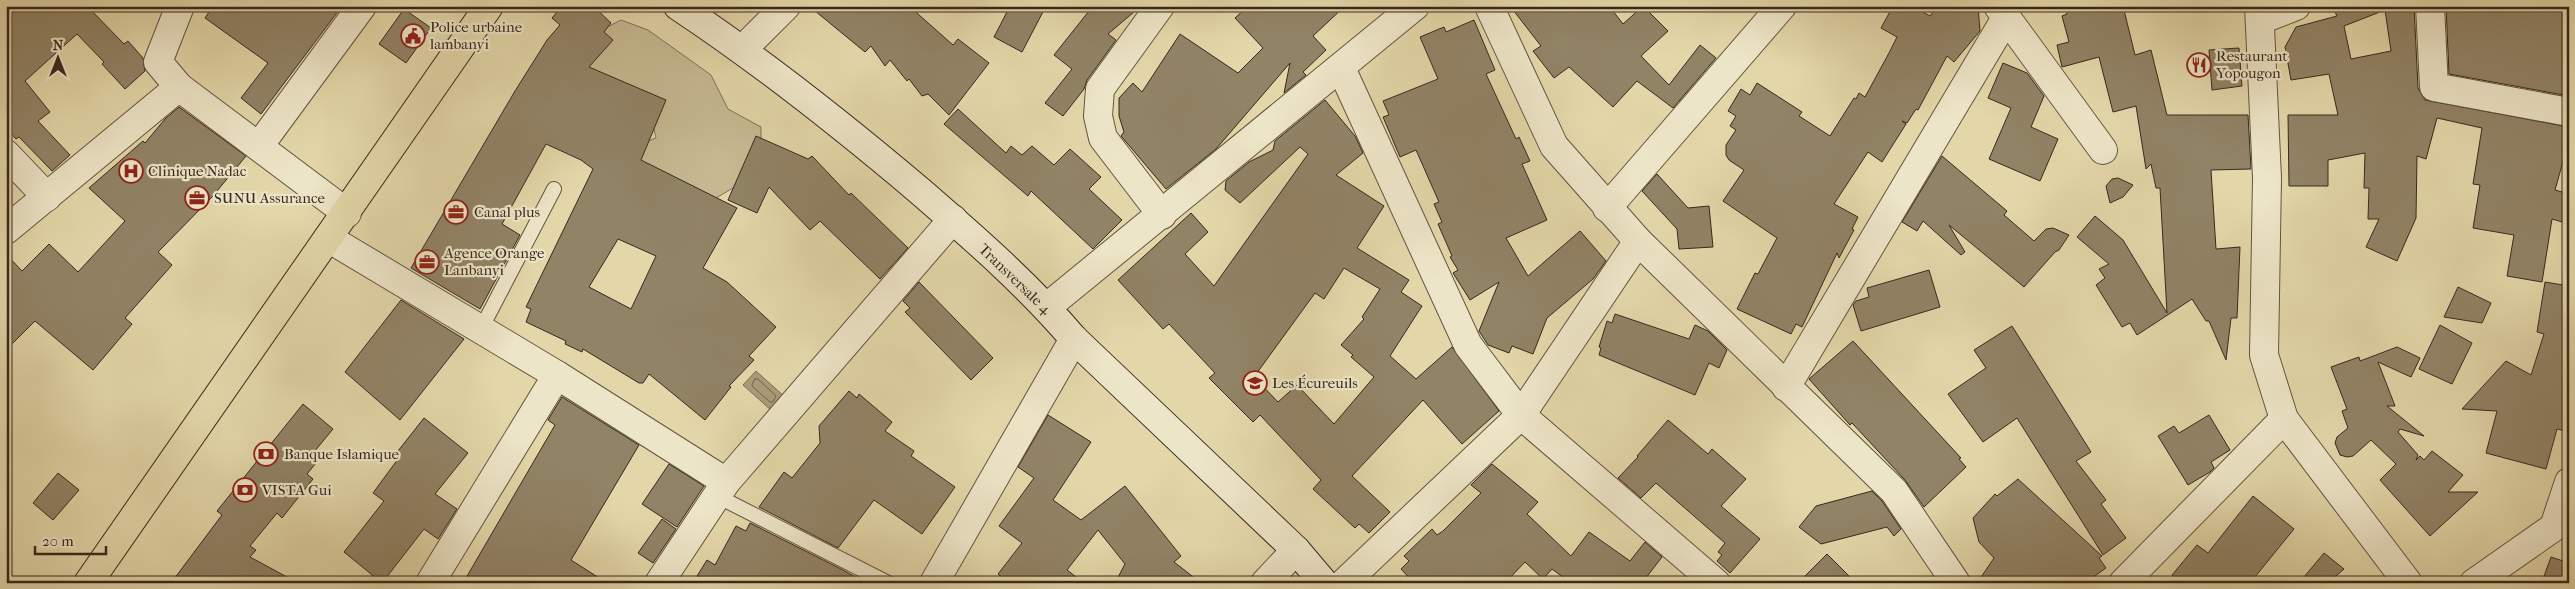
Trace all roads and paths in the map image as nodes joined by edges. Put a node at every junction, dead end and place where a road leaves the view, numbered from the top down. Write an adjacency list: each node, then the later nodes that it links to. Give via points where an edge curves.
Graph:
1 (180, 6): 16 (street, via 158,62)
2 (362, 6): 18 (street)
3 (489, 6): 24 (main road)
4 (678, 6): 14 (street, Transversale 4)
5 (786, 6): 14 (street)
6 (1160, 6): 25 (street, via 1100,89 1098,116 1103,138)
7 (1416, 6): 15 (street)
8 (1489, 6): 23 (street, via 1554,146)
9 (1782, 6): 23 (street)
10 (2296, 6): 13 (street)
11 (2430, 6): 17 (street, via 2434,87)
12 (2002, 12): 19 (street); 34 (street)
13 (2259, 13): 36 (street, via 2266,178 2264,355)
14 (743, 49): 26 (street, Transversale 4, via 843,126)
15 (1341, 68): 25 (street); 35 (street, via 1468,345)
16 (179, 87): 18 (street); 22 (street)
17 (2569, 112)
18 (260, 146): 24 (street)
19 (2103, 150)
20 (6, 154): 22 (street)
21 (554, 189): 31 (lane)
22 (47, 197): 27 (street)
23 (1607, 208): 29 (street)
24 (346, 213): 28 (main road)
25 (1162, 215): 30 (street)
26 (953, 219): 30 (street, Transversale 4); 38 (street)
27 (6, 230)
28 (328, 238): 31 (street); 41 (main road)
29 (1638, 241): 34 (street); 35 (street)
30 (1047, 307): 32 (street, Transversale 4)
31 (481, 329): 33 (street)
32 (1074, 339): 40 (street, Transversale 4); 45 (street)
33 (557, 375): 38 (street); 42 (street)
34 (1786, 387): 50 (street, via 1894,491)
35 (1521, 415): 48 (street); 49 (street)
36 (2284, 419): 51 (street); 52 (street)
37 (2569, 482): 39 (street)
38 (722, 489): 43 (street); 44 (lane)
39 (2561, 529): 53 (street)
40 (1296, 550): 46 (street); 47 (street, Transversale 4)
41 (88, 583)
42 (430, 583)
43 (659, 583)
44 (888, 583)
45 (934, 583)
46 (1265, 583)
47 (1324, 583)
48 (1344, 583)
49 (1716, 583)
50 (1956, 583)
51 (2123, 583)
52 (2408, 583)
53 (2474, 583)

